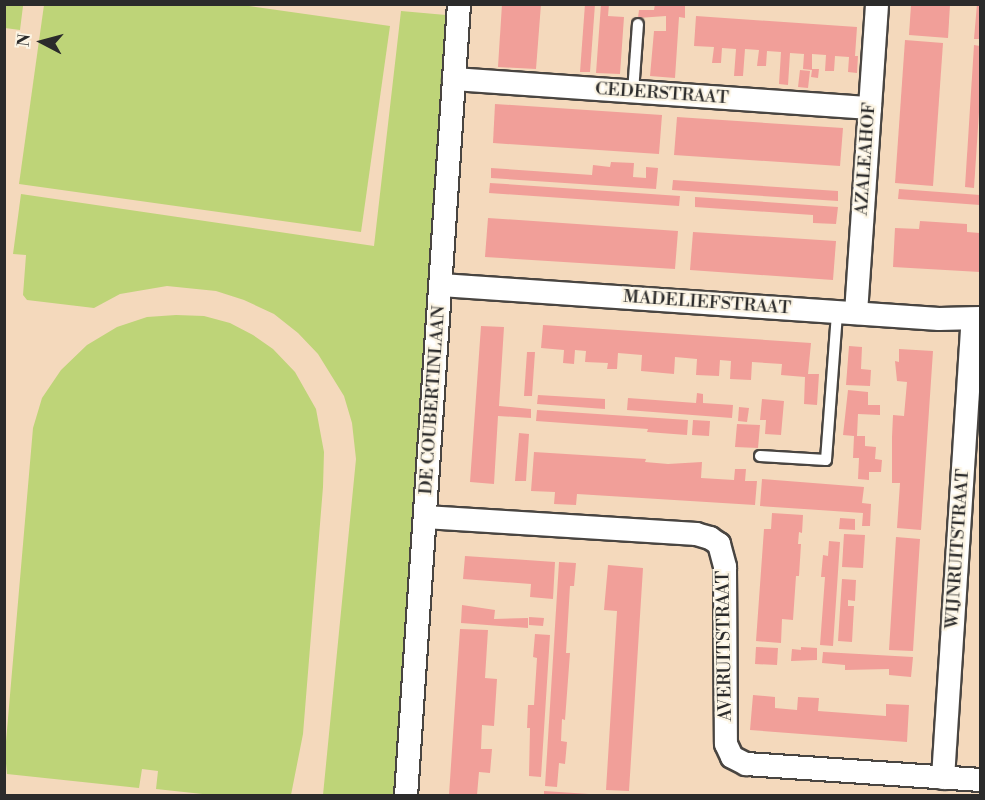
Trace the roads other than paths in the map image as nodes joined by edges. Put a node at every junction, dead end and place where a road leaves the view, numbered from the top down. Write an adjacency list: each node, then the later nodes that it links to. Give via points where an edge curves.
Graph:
1 (459, 4): 4 (street, DE COUBERTINLAAN)
2 (877, 4): 6 (street, AZALEAHOF)
3 (638, 24): 5 (lane)
4 (454, 79): 5 (street, CEDERSTRAAT); 7 (street, DE COUBERTINLAAN)
5 (633, 92): 6 (street, CEDERSTRAAT)
6 (870, 108): 8 (street, AZALEAHOF)
7 (441, 285): 8 (street, MADELIEFSTRAAT); 11 (street, DE COUBERTINLAAN)
8 (847, 313): 9 (street, MADELIEFSTRAAT); 10 (lane, via 826,460)
9 (977, 319): 12 (street, WIJNRUITSTRAAT)
10 (760, 456)
11 (424, 517): 14 (street, AVERUITSTRAAT, via 710,538 719,544 725,567 726,744 732,757 746,764); 15 (street, DE COUBERTINLAAN)
12 (943, 778): 13 (street, AVERUITSTRAAT); 14 (street, AVERUITSTRAAT)
13 (981, 780)
14 (903, 785)
15 (406, 795)

